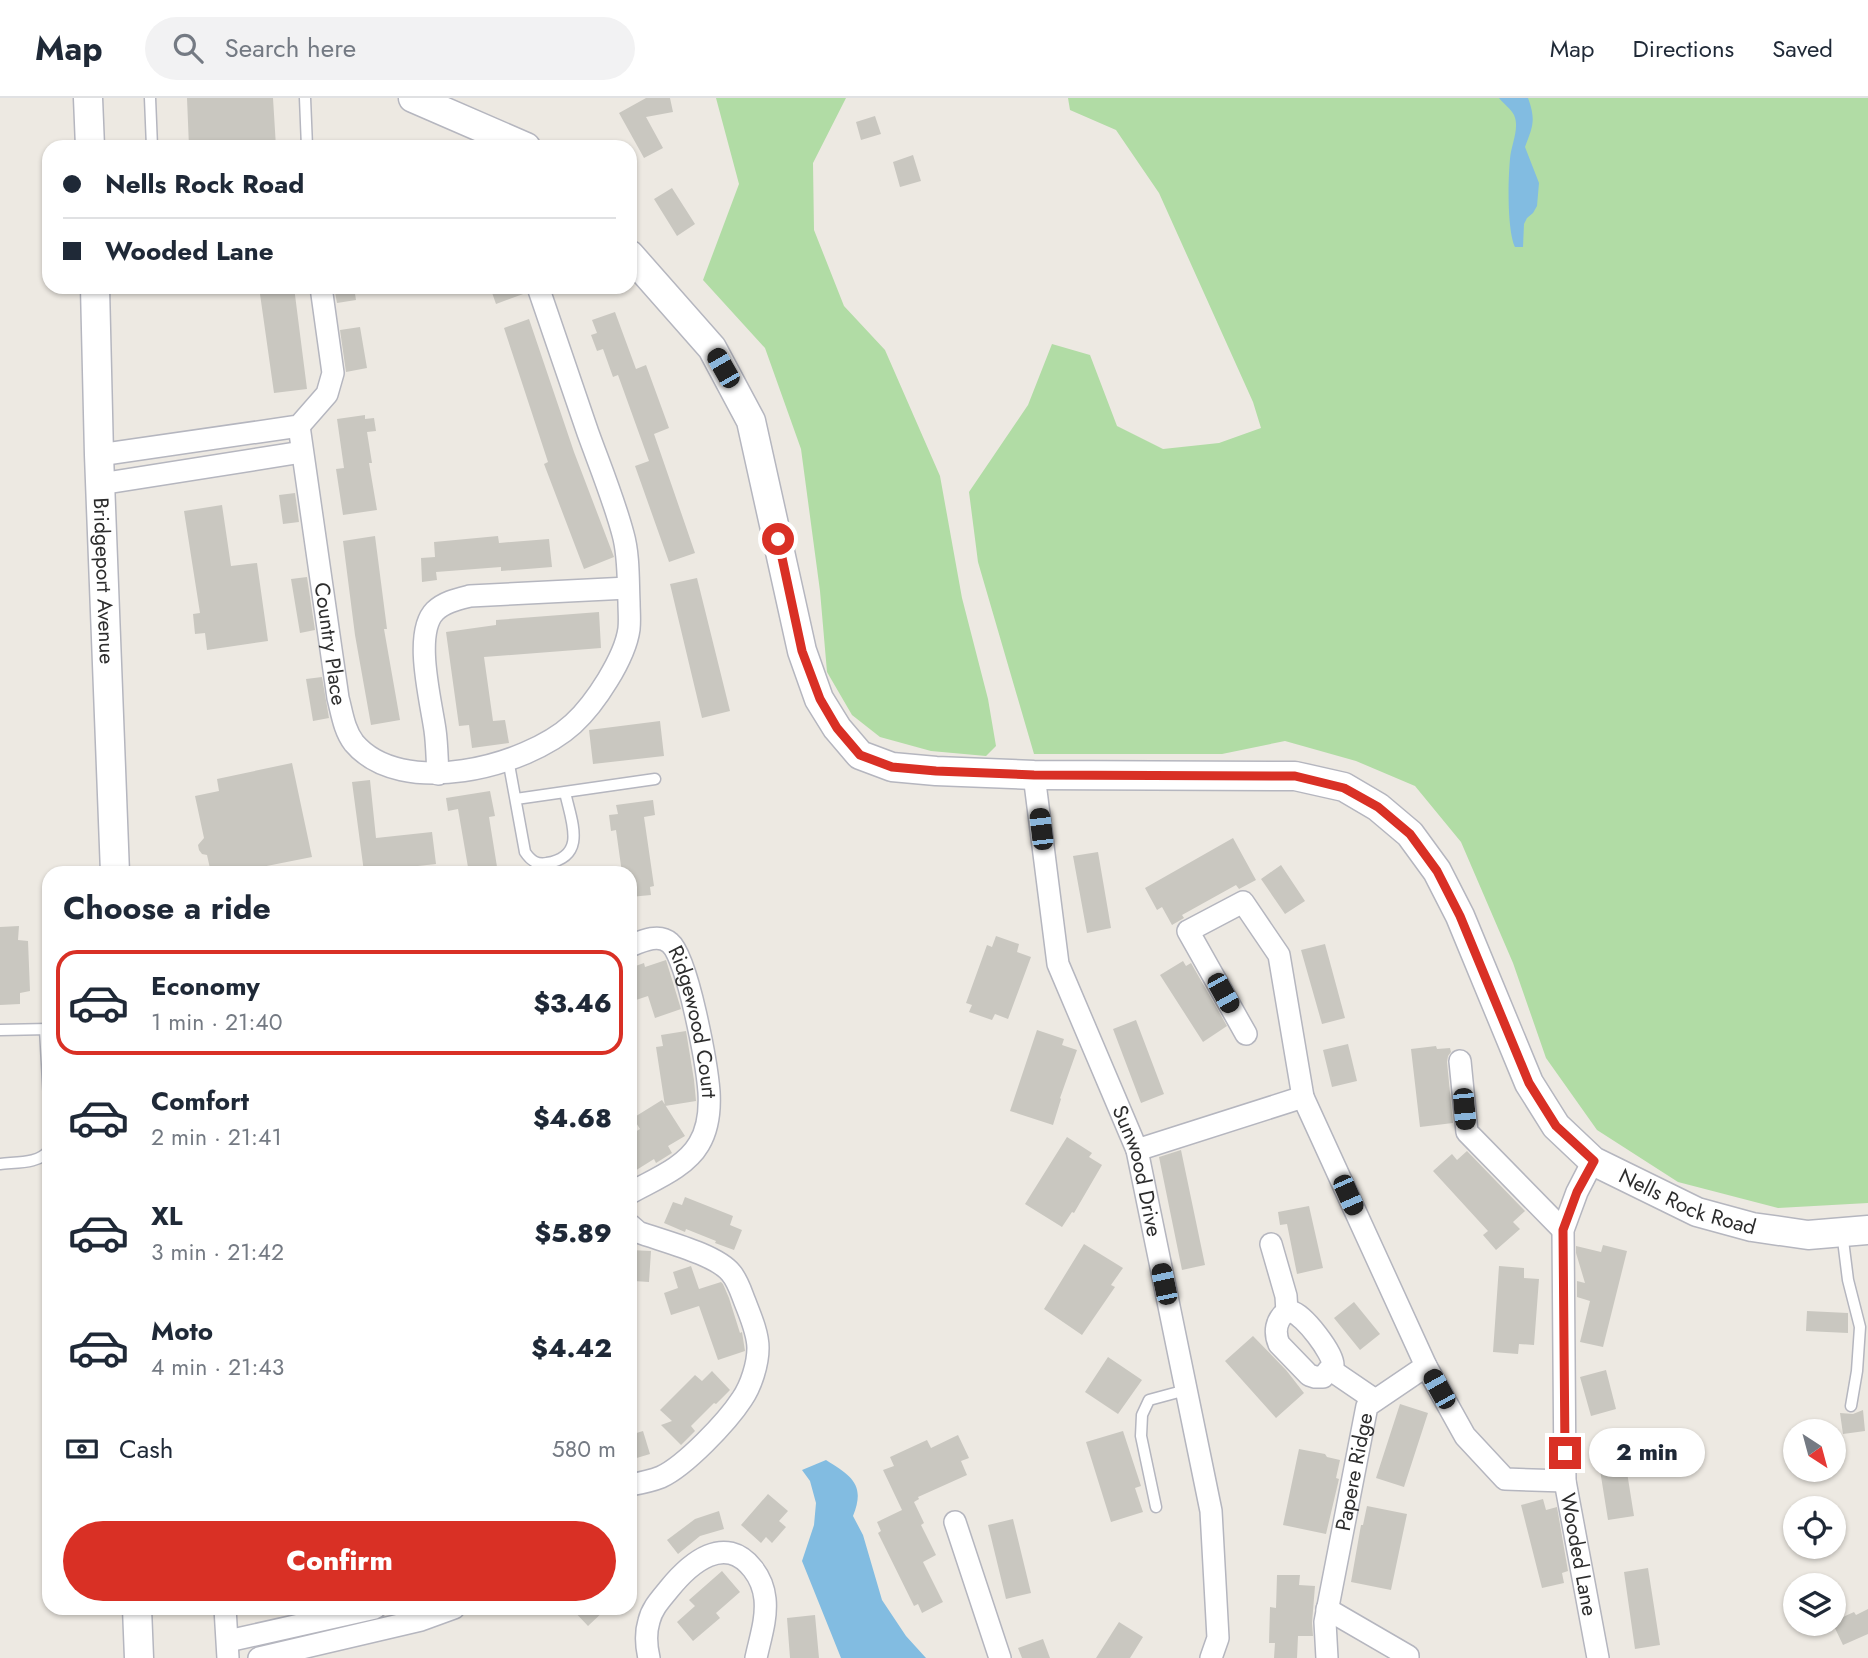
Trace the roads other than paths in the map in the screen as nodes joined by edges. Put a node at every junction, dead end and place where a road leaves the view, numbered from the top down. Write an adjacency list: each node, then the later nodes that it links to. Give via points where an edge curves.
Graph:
1 (88, 98): 5 (main road)
2 (150, 98): 6 (lane)
3 (304, 98): 7 (lane)
4 (413, 98): 8 (main road)
5 (90, 140)
6 (152, 140)
7 (307, 140)
8 (510, 140)
9 (637, 263): 22 (main road, Nells Rock Road, via 712,348 751,421 802,651 837,728 860,755 892,767)
10 (95, 294): 16 (main road, Bridgeport Avenue)
11 (322, 294): 13 (street, via 333,373 327,394)
12 (540, 294): 19 (street, Country Place, via 623,535)
13 (299, 426): 14 (street); 15 (street, Country Place)
14 (216, 439): 16 (street); 17 (lane)
15 (302, 452): 17 (street); 21 (street, Country Place, via 344,724 352,741 379,762 395,769)
16 (99, 455): 18 (main road, Bridgeport Avenue)
17 (219, 464): 18 (street)
18 (100, 484): 26 (main road, Bridgeport Avenue)
19 (628, 589): 20 (street, Country Place, via 629,629 619,661 599,693 574,724 549,742); 21 (street, via 470,596 435,611 425,634 425,659)
20 (508, 760): 21 (street, Country Place); 25 (lane)
21 (438, 774)
22 (1034, 775): 33 (street, Sunwood Drive, via 1058,964); 35 (main road, Nells Rock Road, via 1295,776 1344,788 1378,807 1410,834 1437,871 1529,1083 1556,1126)
23 (655, 779): 24 (lane)
24 (565, 792): 25 (lane); 25 (lane, via 573,829 572,850 565,859 540,864 525,852)
25 (516, 799)
26 (116, 866)
27 (637, 943): 37 (street, Ridgewood Court, via 660,938 671,943 678,956 695,1011 709,1093 699,1144 687,1158)
28 (42, 1029): 29 (lane)
29 (0, 1030)
30 (1246, 1034): 32 (street, via 1188,931 1243,902 1279,955)
31 (1460, 1061): 38 (street, via 1466,1132)
32 (1303, 1097): 33 (street); 43 (street)
33 (1137, 1150): 45 (street, Sunwood Drive)
34 (42, 1157): 36 (lane)
35 (1594, 1161): 38 (street, Wooded Lane); 40 (main road, Nells Rock Road, via 1697,1212 1752,1227 1808,1235)
36 (0, 1164)
37 (637, 1189)
38 (1563, 1230): 48 (street, Wooded Lane)
39 (637, 1231): 49 (street, via 708,1257 732,1273 759,1346 743,1398 715,1432 663,1476)
40 (1855, 1231): 47 (lane, via 1848,1280 1860,1327)
41 (1271, 1244): 42 (street)
42 (1287, 1312): 44 (street, via 1304,1321 1325,1347 1333,1359); 44 (street, via 1276,1331 1284,1350 1309,1375 1323,1377)
43 (1426, 1366): 46 (street, Papere Ridge); 48 (street, via 1465,1436 1505,1479)
44 (1331, 1370): 46 (street)
45 (1186, 1390): 50 (lane, via 1149,1401 1142,1415 1141,1436); 63 (street, Sunwood Drive, via 1211,1511 1218,1637)
46 (1376, 1400): 52 (street, Papere Ridge, via 1367,1406)
47 (1851, 1405)
48 (1565, 1481): 66 (street, Wooded Lane)
49 (637, 1484)
50 (1156, 1507)
51 (955, 1522): 62 (street)
52 (1327, 1609): 64 (street, Papere Ridge); 65 (street)
53 (137, 1615): 58 (main road)
54 (226, 1615): 57 (street)
55 (349, 1615): 57 (street)
56 (432, 1615): 59 (street)
57 (228, 1649)
58 (139, 1658)
59 (259, 1658)
60 (649, 1658): 61 (street, via 646,1632 655,1606 695,1563 725,1551 749,1565 764,1589 764,1624)
61 (756, 1658)
62 (1000, 1658)
63 (1211, 1658)
64 (1326, 1658)
65 (1408, 1658)
66 (1598, 1658)

